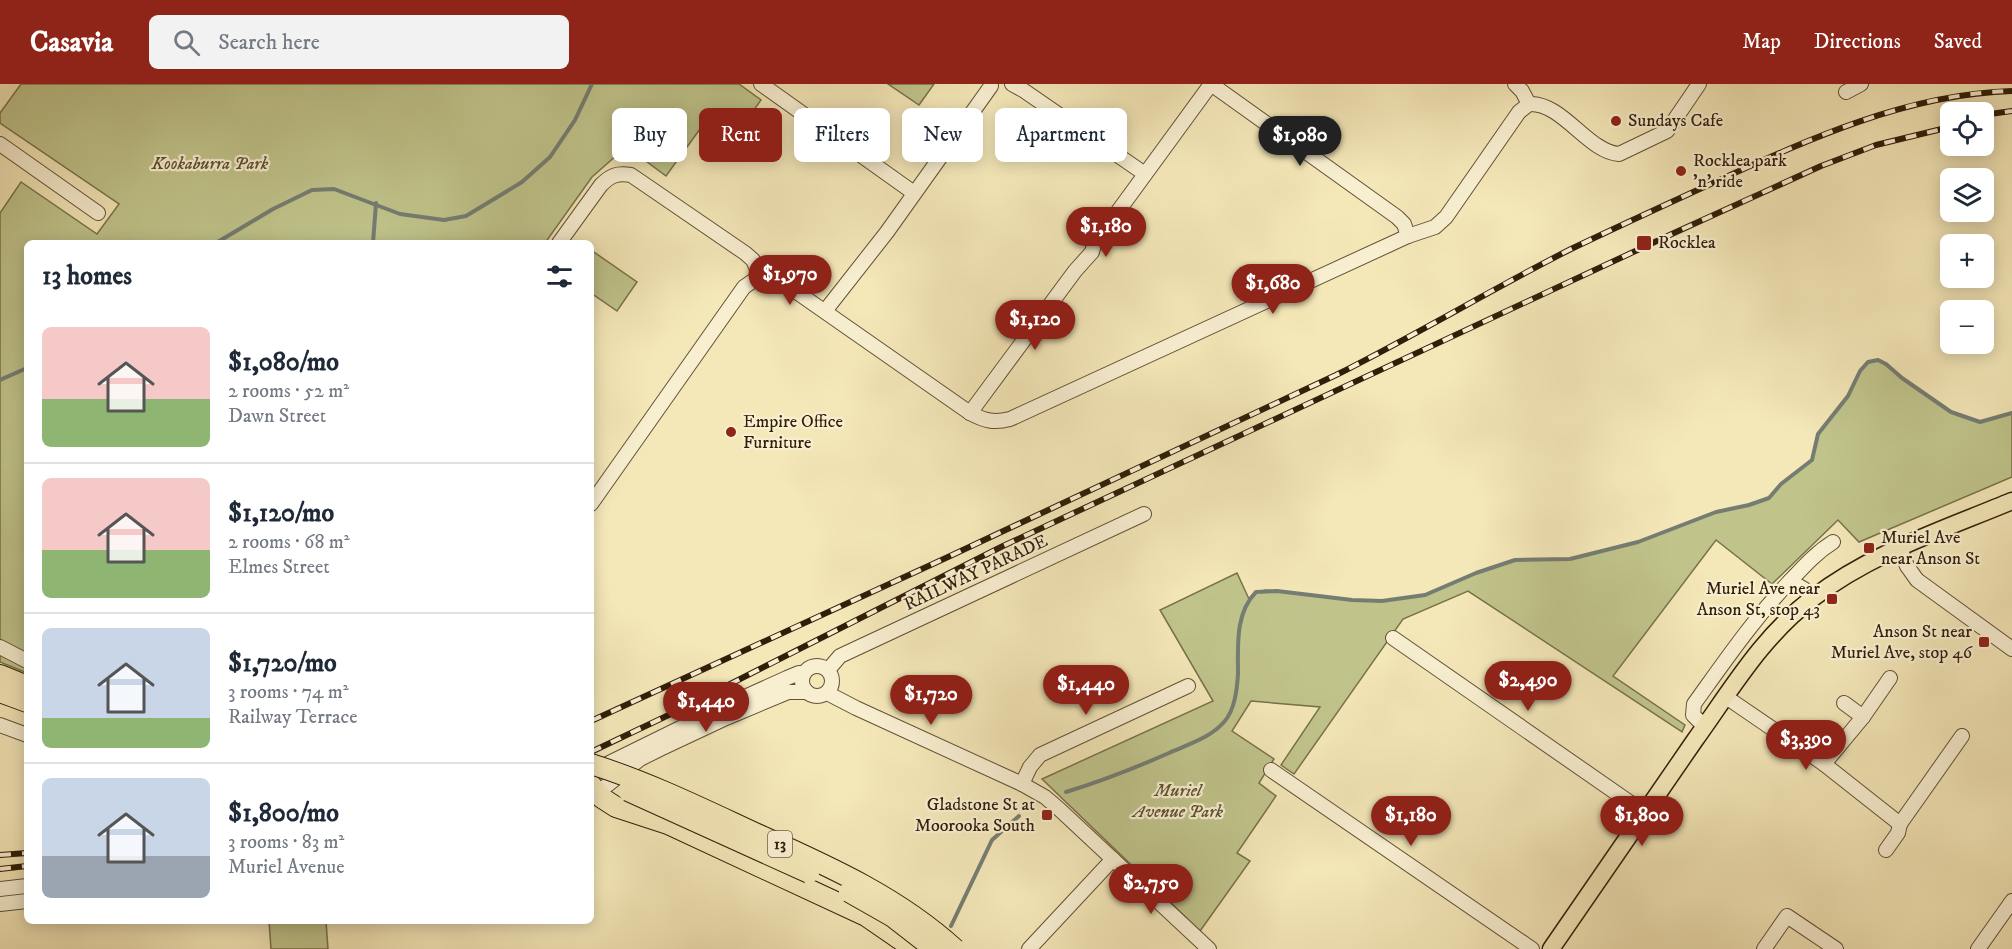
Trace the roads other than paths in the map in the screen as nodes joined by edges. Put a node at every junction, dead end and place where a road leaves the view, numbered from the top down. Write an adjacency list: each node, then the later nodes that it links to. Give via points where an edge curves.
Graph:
1 (761, 84): 12 (street)
2 (1011, 84): 7 (street, via 999,89); 11 (street)
3 (1211, 84): 11 (street); 14 (street, via 1397,217)
4 (1515, 84): 9 (street)
5 (1699, 84): 9 (street, via 1667,131 1623,152 1605,149 1548,108)
6 (1861, 84): 8 (street)
7 (990, 85): 12 (street)
8 (1846, 92)
9 (1529, 104): 14 (street, via 1518,112 1441,223)
10 (0, 144): 13 (street)
11 (1146, 174): 18 (street, via 1097,234 1089,256)
12 (914, 193): 17 (street)
13 (98, 213)
14 (1408, 236): 18 (street, via 1010,419 996,423)
15 (561, 240): 16 (street, via 601,184 619,173 631,175 745,253)
16 (760, 276): 17 (street, via 778,279); 19 (street, via 744,286)
17 (825, 311): 18 (street)
18 (970, 413)
19 (594, 500)
20 (2012, 501): 23 (main road)
21 (1144, 514): 30 (street, RAILWAY PARADE, via 840,656)
22 (1833, 542): 24 (street)
23 (1900, 548): 25 (main road); 28 (street, via 1917,580)
24 (1790, 581): 25 (street); 44 (street, via 1740,640 1694,704 1693,715)
25 (1813, 598): 39 (main road, via 1768,639)
26 (1393, 638): 52 (street)
27 (0, 647): 29 (street)
28 (2012, 650)
29 (24, 659)
30 (828, 670): 31 (street, via 815,666); 38 (street, via 832,681)
31 (804, 673): 37 (street); 51 (street, via 628,752)
32 (0, 675): 34 (highway)
33 (1890, 678): 42 (street)
34 (24, 685)
35 (1188, 686): 50 (street, via 1040,755)
36 (0, 692): 40 (highway)
37 (807, 692): 38 (street, via 815,696); 51 (street, via 788,692 726,718 640,759)
38 (827, 693): 50 (street)
39 (1726, 697): 44 (main road); 47 (street)
40 (24, 701)
41 (1844, 703): 42 (street)
42 (1863, 717): 47 (street)
43 (0, 725): 45 (street)
44 (1705, 727): 52 (main road)
45 (24, 734)
46 (1962, 736): 53 (street)
47 (1824, 764): 53 (street)
48 (594, 766): 64 (highway, 13, bridge, via 667,792 838,871 892,901)
49 (1271, 770): 67 (street)
50 (1022, 784): 56 (street, via 1045,797)
51 (594, 788): 54 (highway, via 610,804 628,813 668,824); 54 (highway, via 717,840); 63 (highway, 13, bridge, via 616,785 841,887 893,917)
52 (1644, 813): 68 (main road)
53 (1900, 824): 55 (street, via 1899,833)
54 (722, 849): 62 (highway, via 866,916)
55 (1886, 850)
56 (1113, 860): 65 (street); 66 (street)
57 (24, 886): 58 (street)
58 (0, 889)
59 (24, 901): 61 (street)
60 (2012, 901): 71 (street)
61 (0, 904)
62 (914, 949)
63 (934, 949)
64 (955, 949)
65 (1029, 949)
66 (1209, 949)
67 (1532, 949)
68 (1551, 949)
69 (1764, 949): 70 (street, via 1787,916)
70 (1836, 949)
71 (1978, 949)

